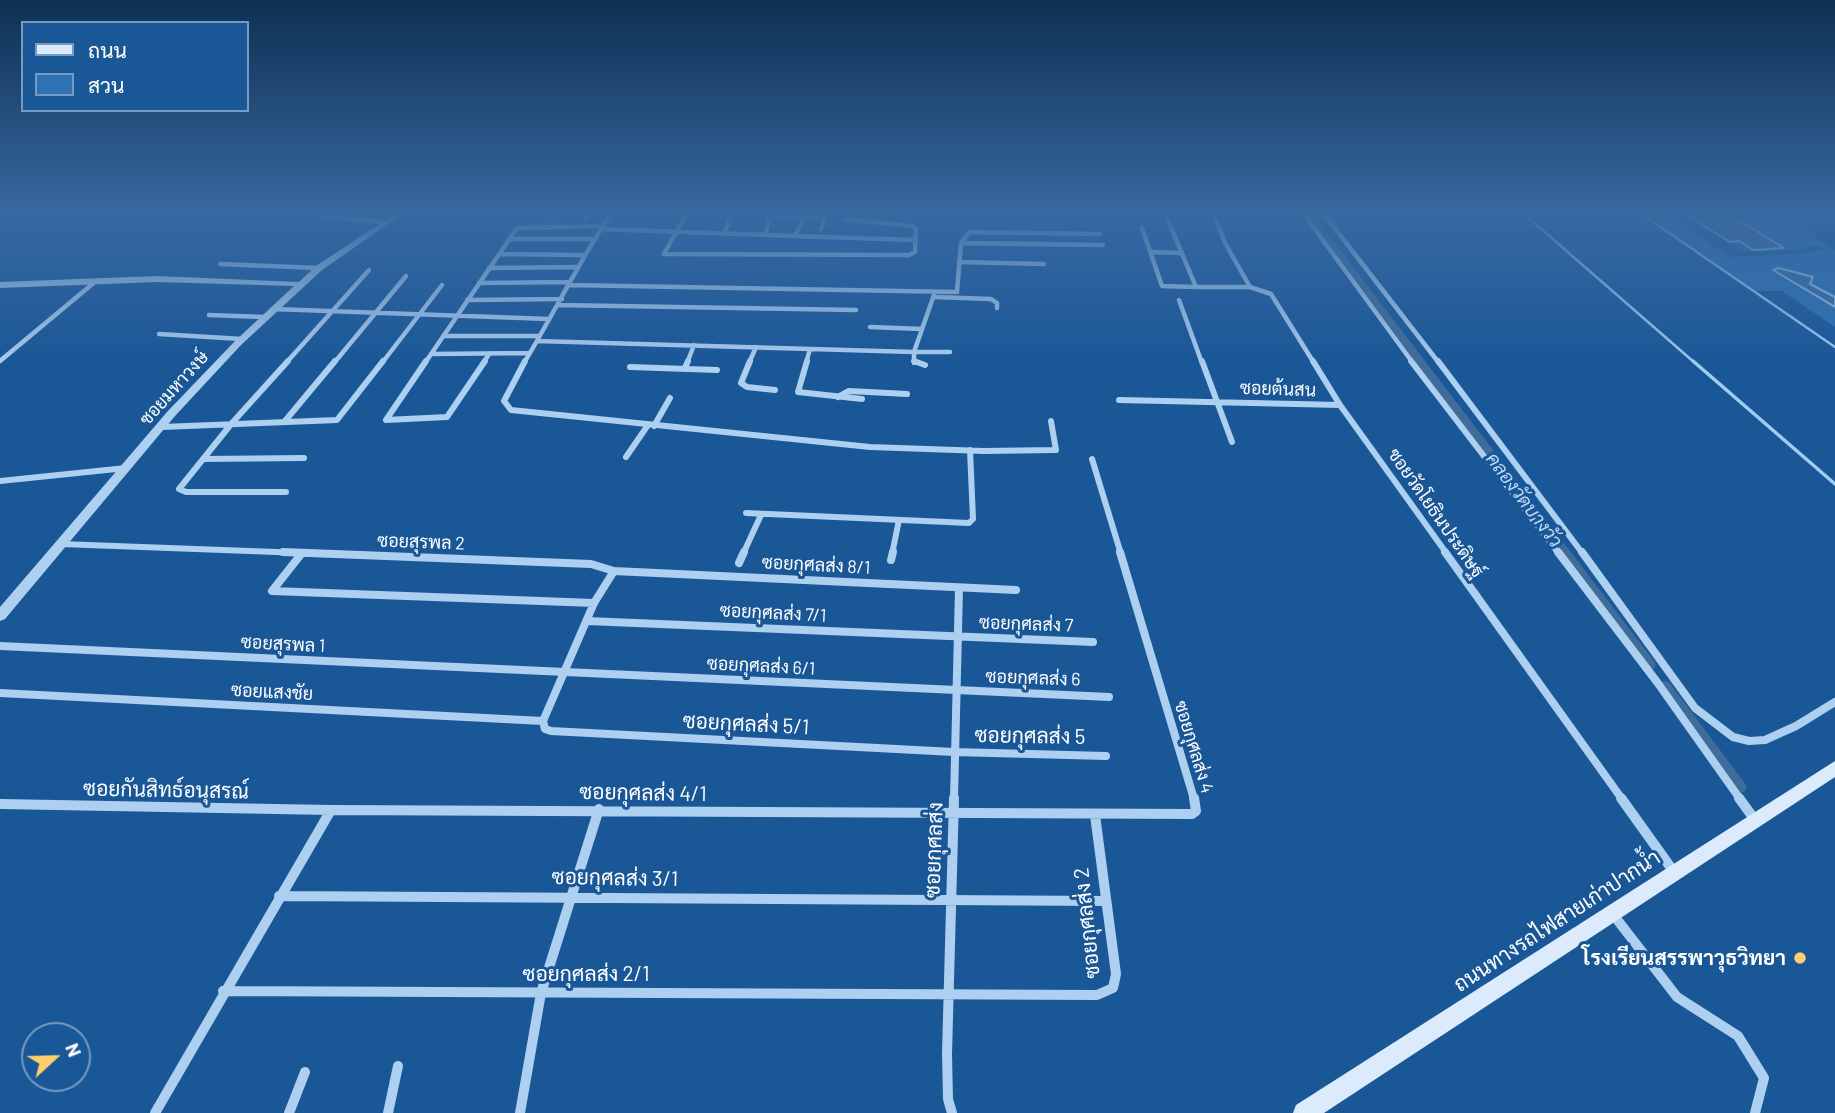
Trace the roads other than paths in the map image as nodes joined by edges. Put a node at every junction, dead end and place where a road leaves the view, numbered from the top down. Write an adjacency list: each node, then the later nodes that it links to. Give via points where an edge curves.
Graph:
1 (243, 265): 11 (street)
2 (324, 265): 11 (street, ซอยมหาวงษ์)
3 (491, 265): 12 (street)
4 (959, 265): 23 (street, via 957,292)
5 (1155, 265): 21 (street, via 1162,287)
6 (1186, 265): 21 (street)
7 (1237, 265): 22 (street)
8 (1341, 265): 107 (street, via 1657,682)
9 (1363, 265): 97 (street, via 1713,726 1755,743 1773,739)
10 (576, 267): 12 (street); 18 (street)
11 (319, 268): 17 (street, ซอยมหาวงษ์)
12 (489, 268): 16 (street)
13 (369, 270): 29 (street)
14 (406, 276): 31 (street)
15 (96, 281): 17 (street); 19 (street); 50 (street)
16 (479, 283): 18 (street); 24 (street)
17 (299, 284): 30 (street, ซอยมหาวงษ์)
18 (569, 284): 23 (street); 26 (street)
19 (0, 285)
20 (442, 285): 33 (street)
21 (1196, 287): 22 (street)
22 (1250, 287): 62 (street, ซอยวัดโยธินประดิษฐ์, via 1271,294)
23 (935, 295): 27 (street, via 991,299); 37 (street)
24 (467, 300): 26 (street); 34 (street)
25 (1179, 300): 61 (street, ซอยต้นสน)
26 (560, 302): 28 (street); 35 (street)
27 (997, 308)
28 (856, 310)
29 (330, 311): 30 (street); 31 (street); 65 (street)
30 (269, 313): 32 (street); 41 (street, ซอยมหาวงษ์)
31 (375, 313): 33 (street); 63 (street)
32 (209, 315)
33 (418, 315): 34 (street); 63 (street, via 337,419)
34 (457, 316): 35 (street); 39 (street)
35 (549, 319): 40 (street)
36 (870, 327): 37 (street)
37 (922, 329): 45 (street)
38 (159, 334): 41 (street)
39 (443, 336): 40 (street); 49 (street)
40 (538, 338): 42 (street); 48 (street)
41 (242, 339): 67 (street, ซอยมหาวงษ์)
42 (694, 345): 43 (street); 53 (street)
43 (756, 347): 44 (street); 55 (street, via 741,383)
44 (810, 349): 45 (street); 57 (street, via 798,392)
45 (914, 352): 46 (street); 51 (street, via 914,363)
46 (950, 352)
47 (490, 353): 48 (street); 49 (street); 49 (street, via 448,416 386,419)
48 (530, 353): 66 (street, via 506,393 504,401 511,410)
49 (431, 354)
50 (0, 361)
51 (925, 365)
52 (630, 367): 53 (street)
53 (685, 368): 54 (street)
54 (717, 369)
55 (775, 390)
56 (907, 394): 57 (street, via 849,391)
57 (838, 397): 59 (street)
58 (670, 398): 66 (street)
59 (862, 400)
60 (1119, 400): 61 (street, ซอยต้นสน)
61 (1216, 400): 62 (street, ซอยต้นสน); 68 (street, ซอยต้นสน)
62 (1340, 405): 108 (street, ซอยวัดโยธินประดิษฐ์)
63 (285, 421): 65 (street)
64 (1051, 421): 69 (street, via 1056,450)
65 (232, 423): 67 (street); 72 (street)
66 (651, 425): 69 (street, via 847,445); 70 (street)
67 (162, 427): 74 (street, ซอยมหาวงษ์)
68 (1232, 442)
69 (970, 450): 79 (street, via 972,521)
70 (626, 457)
71 (304, 458): 72 (street)
72 (202, 459): 76 (street, via 181,491)
73 (1092, 459): 106 (street, ซอยกุศลส่ง 4, via 1196,809 1187,815)
74 (126, 468): 75 (street); 80 (street, ซอยมหาวงษ์)
75 (0, 481)
76 (286, 492)
77 (746, 513): 78 (street)
78 (761, 514): 79 (street); 83 (street)
79 (899, 520): 82 (street)
80 (61, 544): 81 (street, ซอยสุรพล 2); 88 (street, ซอยมหาวงษ์)
81 (302, 553): 84 (street, ซอยสุรพล 2, via 591,564); 87 (street, via 272,591)
82 (891, 560)
83 (739, 563)
84 (614, 571): 85 (street, ซอยกุศลส่ง 8/1); 87 (street)
85 (959, 588): 86 (street, ซอยกุศลส่ง 8/1); 90 (street, ซอยกุศลส่ง)
86 (1016, 590)
87 (594, 603): 89 (street)
88 (0, 616)
89 (587, 621): 90 (street, ซอยกุศลส่ง 7/1); 93 (street)
90 (957, 637): 91 (street, ซอยกุศลส่ง 7); 94 (street, ซอยกุศลส่ง)
91 (1093, 642)
92 (0, 646): 93 (street, ซอยสุรพล 1)
93 (565, 673): 94 (street, ซอยกุศลส่ง 6/1); 98 (street)
94 (956, 691): 96 (street, ซอยกุศลส่ง 6); 99 (street, ซอยกุศลส่ง)
95 (0, 694): 98 (street, ซอยแสงชัย)
96 (1109, 696)
97 (1835, 702)
98 (543, 721): 99 (street, ซอยกุศลส่ง 5/1, via 551,731)
99 (954, 752): 100 (street, ซอยกุศลส่ง 5); 105 (street, ซอยกุศลส่ง)
100 (1106, 756)
101 (1835, 768): 107 (main road, ถนนทางรถไฟสายเก่าปากน้ำ)
102 (0, 804): 104 (street, ซอยกันสิทธ์อนุสรณ์)
103 (599, 809): 104 (street, ซอยกุศลส่ง 4/1); 105 (street, ซอยกุศลส่ง 4/1); 110 (street)
104 (331, 810): 109 (street)
105 (954, 814): 106 (street, ซอยกุศลส่ง 4); 111 (street, ซอยกุศลส่ง)
106 (1095, 815): 112 (street, ซอยกุศลส่ง 2)
107 (1755, 820): 108 (main road, ถนนทางรถไฟสายเก่าปากน้ำ)
108 (1675, 873): 113 (main road, ถนนทางรถไฟสายเก่าปากน้ำ)
109 (279, 896): 110 (street, ซอยกุศลส่ง 3/1); 114 (street)
110 (570, 897): 111 (street, ซอยกุศลส่ง 3/1); 115 (street)
111 (950, 901): 112 (street, ซอยกุศลส่ง 3/1); 116 (street, ซอยกุศลส่ง)
112 (1105, 901): 116 (street, ซอยกุศลส่ง 2, via 1116,974 1113,988 1097,995)
113 (1612, 913): 124 (main road, ถนนทางรถไฟสายเก่าปากน้ำ); 125 (street, via 1677,997 1738,1036 1764,1078)
114 (223, 991): 115 (street, ซอยกุศลส่ง 2/1); 119 (street)
115 (541, 993): 116 (street, ซอยกุศลส่ง 2/1); 122 (street)
116 (948, 994): 123 (street, ซอยกุศลส่ง, via 948,1099)
117 (398, 1066): 121 (street)
118 (304, 1072): 120 (street)
119 (155, 1113)
120 (289, 1113)
121 (387, 1113)
122 (520, 1113)
123 (952, 1113)
124 (1304, 1113)
125 (1755, 1113)

